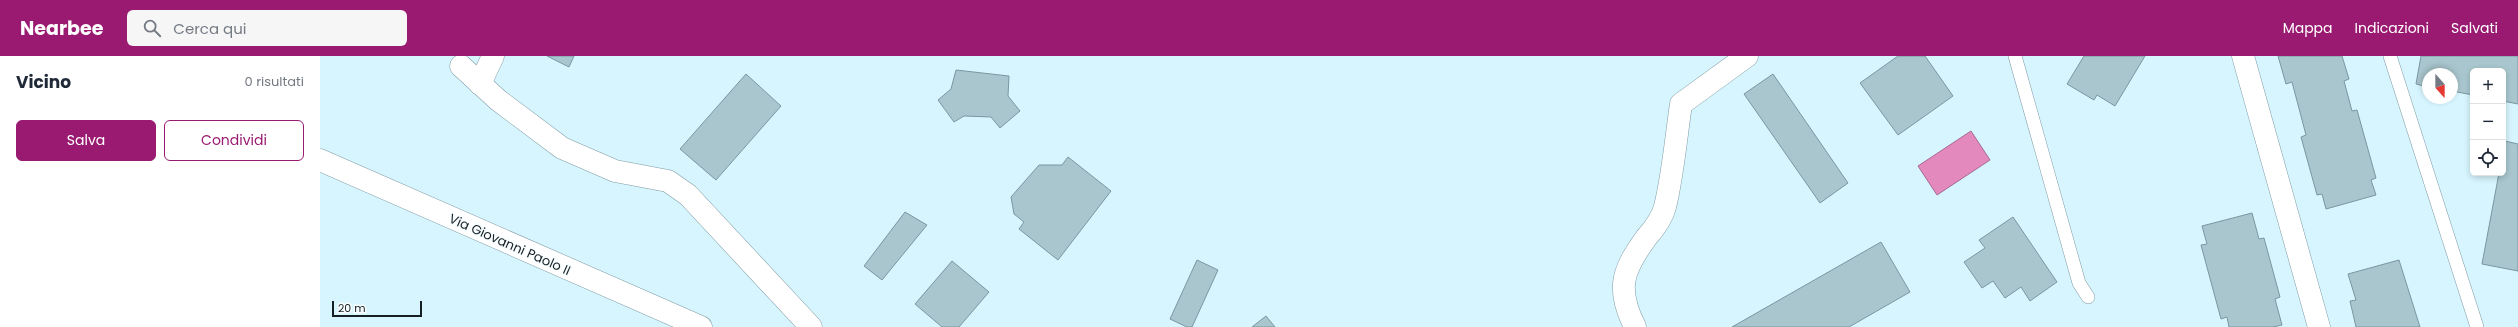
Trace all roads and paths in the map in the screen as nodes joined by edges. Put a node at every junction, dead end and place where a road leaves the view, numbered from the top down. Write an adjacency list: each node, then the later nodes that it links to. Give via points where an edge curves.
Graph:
1 (493, 56): 7 (street)
2 (1747, 56): 12 (street, via 1681,104 1665,208 1657,225 1631,258 1623,281 1625,307)
3 (2015, 56): 9 (lane, via 2079,283)
4 (2243, 56): 13 (street)
5 (2390, 56): 14 (lane)
6 (461, 66): 7 (street)
7 (480, 84): 11 (street, via 562,148 615,171 668,181 688,195)
8 (320, 160): 10 (street, Via Giovanni Paolo II)
9 (2088, 297)
10 (701, 327)
11 (811, 327)
12 (1635, 327)
13 (2319, 327)
14 (2477, 327)

